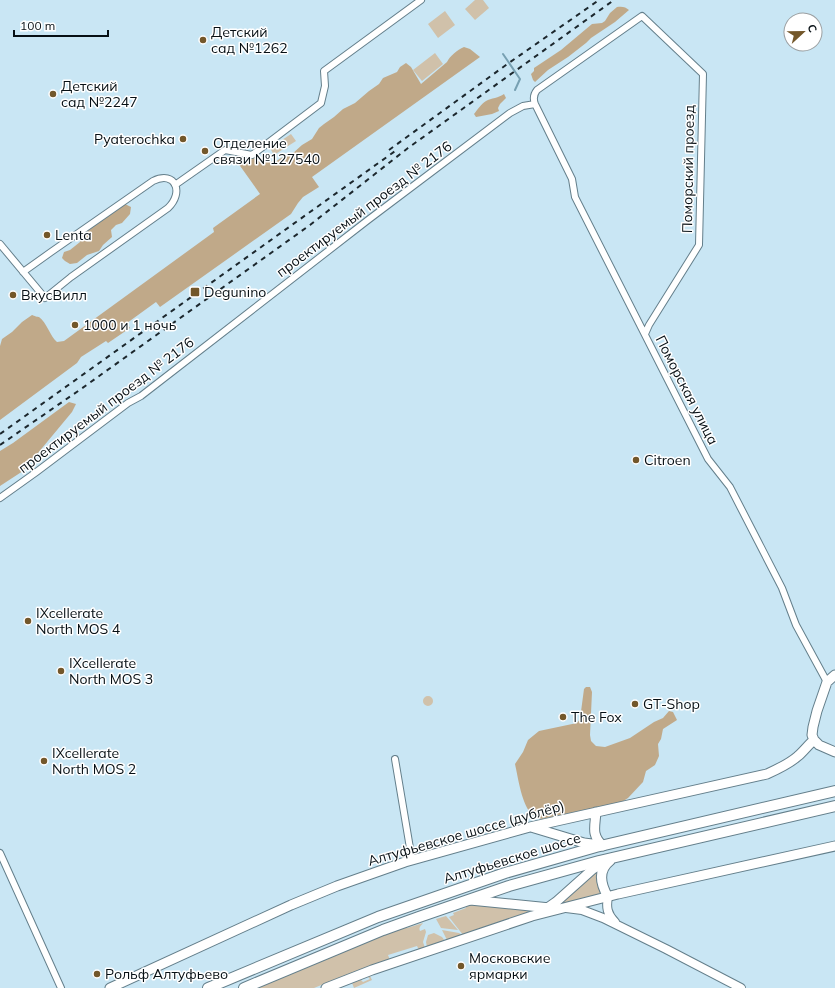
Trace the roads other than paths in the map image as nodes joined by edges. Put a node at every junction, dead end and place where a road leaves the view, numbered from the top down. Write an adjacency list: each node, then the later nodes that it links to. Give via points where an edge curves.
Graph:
1 (421, 0): 3 (street, via 324,71 326,86 321,104 252,155 225,150)
2 (535, 104): 6 (street, Поморская улица, via 572,179 575,196); 6 (street, Поморский проезд, via 533,98 537,90 642,16 703,74 699,245); 7 (street, проектируемый проезд № 2176, via 523,106 510,113 141,396)
3 (175, 185): 5 (street, via 167,178 153,181); 5 (street, via 177,192 172,205 45,298)
4 (0, 244): 5 (street)
5 (24, 272)
6 (645, 334): 9 (street, Поморская улица, via 708,459 734,493 782,588 796,625)
7 (0, 498)
8 (835, 675): 9 (main road)
9 (827, 682): 10 (main road, via 813,727)
10 (814, 740): 11 (main road); 15 (main road, Алтуфьевское шоссе (дублёр), via 800,755 767,774)
11 (835, 752)
12 (395, 759): 21 (street)
13 (835, 791): 17 (main road, Алтуфьевское шоссе)
14 (835, 806): 20 (main road, Алтуфьевское шоссе)
15 (596, 812): 16 (main road, Алтуфьевское шоссе (дублёр)); 17 (main road, via 594,833)
16 (530, 827): 17 (main road); 21 (main road, Алтуфьевское шоссе (дублёр))
17 (603, 846): 30 (main road, Алтуфьевское шоссе, via 505,873 395,910)
18 (835, 846): 22 (main road)
19 (0, 853): 28 (street)
20 (613, 858): 22 (main road, via 605,866 602,874 603,888); 23 (main road, Алтуфьевское шоссе); 24 (main road, via 593,869)
21 (412, 860): 29 (main road, Алтуфьевское шоссе (дублёр), via 291,905)
22 (608, 897): 25 (main road); 27 (street, via 608,913)
23 (468, 900): 24 (main road); 31 (main road, Алтуфьевское шоссе, via 377,932)
24 (548, 908): 25 (main road); 26 (main road)
25 (566, 908): 26 (main road); 27 (street, via 582,910)
26 (538, 914): 32 (main road)
27 (618, 925): 33 (street)
28 (61, 988)
29 (110, 988)
30 (208, 988)
31 (244, 988)
32 (326, 988)
33 (741, 988)

